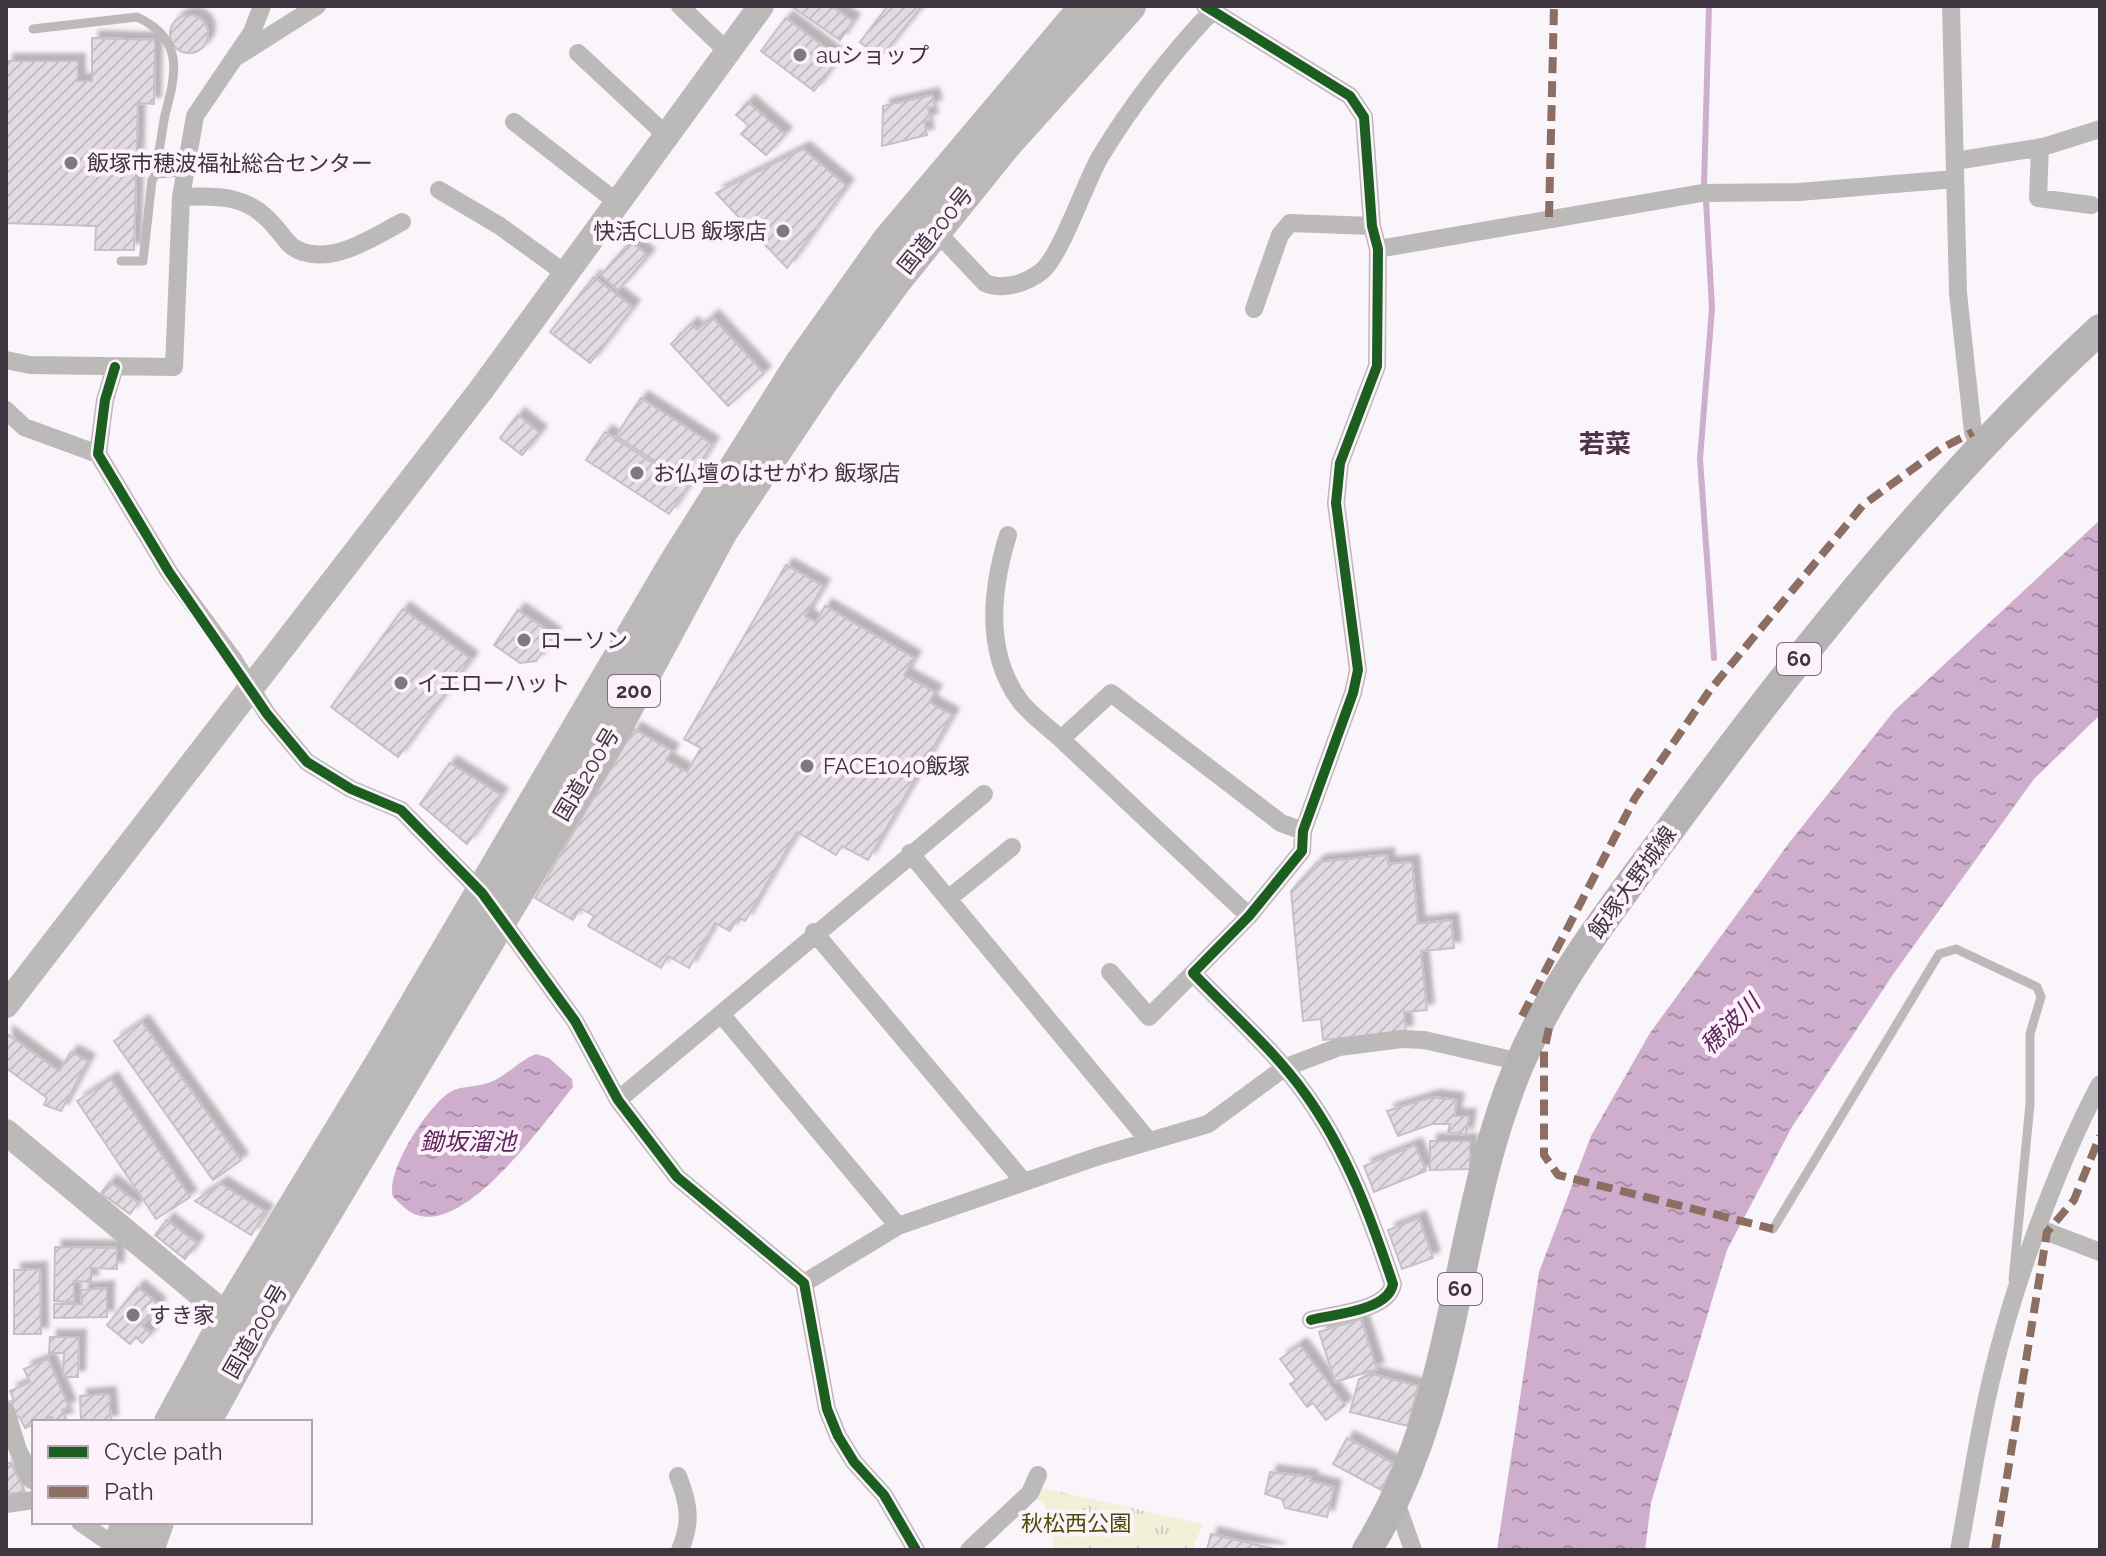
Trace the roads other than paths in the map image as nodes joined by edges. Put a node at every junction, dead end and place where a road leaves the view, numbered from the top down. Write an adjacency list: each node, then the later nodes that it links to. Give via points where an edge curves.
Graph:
1 (262, 6): 12 (street)
2 (317, 6): 12 (street)
3 (680, 6): 10 (street)
4 (761, 6): 10 (street)
5 (1087, 6): 44 (highway, 国道200号 / 200, via 888,242 802,363 674,566)
6 (1129, 6): 26 (highway, 国道200号 / 200)
7 (1951, 6): 17 (street)
8 (1208, 9): 25 (street, via 1261,38 1358,105 1366,130); 26 (street, via 1145,89 1100,158 1043,270 1011,286 992,286)
9 (33, 29): 19 (lane, via 137,17 162,36 176,71 157,159)
10 (728, 52): 15 (street)
11 (578, 53): 15 (street)
12 (236, 57): 18 (street, via 195,116)
13 (514, 122): 22 (street)
14 (2100, 129): 16 (street)
15 (667, 136): 22 (street)
16 (2040, 147): 17 (street); 23 (street, via 2038,198)
17 (1955, 170): 27 (street, via 1799,192 1702,193); 35 (street, via 1958,293)
18 (184, 172): 19 (lane); 21 (street)
19 (159, 173): 28 (lane, via 152,180 143,261)
20 (439, 190): 29 (street)
21 (181, 197): 24 (street, via 240,199 258,210 289,246 305,253 348,250); 33 (street, via 174,367)
22 (618, 203): 29 (street)
23 (2091, 205)
24 (402, 222)
25 (1372, 226): 27 (street); 30 (street, via 1290,223 1280,235)
26 (935, 230): 44 (highway, 国道200号 / 200, via 820,383 721,531 615,728)
27 (1378, 249): 40 (street, via 1377,366 1340,463 1336,503 1358,670)
28 (121, 261)
29 (566, 274): 49 (street)
30 (1254, 309)
31 (2100, 329): 35 (main road, 飯塚大野城線 / 60)
32 (6, 360): 33 (street)
33 (115, 367): 36 (street)
34 (6, 410): 36 (street, via 24,427)
35 (1979, 447): 51 (main road, 飯塚大野城線 / 60, via 1831,618 1724,756 1587,943)
36 (98, 454): 44 (street, bridge, via 169,572 267,714 307,762 351,789 401,810)
37 (1008, 535): 38 (street, via 996,575 994,632 999,658 1022,704)
38 (1061, 739): 40 (street, via 1111,693 1281,823); 45 (street)
39 (984, 794): 42 (street)
40 (1303, 831): 45 (street, via 1302,851)
41 (1012, 847): 43 (street)
42 (910, 853): 43 (street); 46 (street)
43 (948, 899): 56 (street)
44 (492, 904): 54 (street, via 575,1021); 65 (highway, 国道200号 / 200)
45 (1249, 916): 48 (street)
46 (814, 932): 50 (street); 57 (street)
47 (1110, 972): 48 (street, via 1149,1017)
48 (1193, 973): 52 (street)
49 (6, 1005)
50 (721, 1014): 54 (street); 58 (street)
51 (1521, 1062): 52 (street, via 1402,1039 1339,1047); 73 (main road, 飯塚大野城線 / 60, via 1490,1151 1443,1363)
52 (1284, 1068): 56 (street, via 1208,1124); 64 (street, via 1334,1138 1370,1215 1393,1284 1380,1302)
53 (2100, 1084): 60 (street, via 2077,1127)
54 (618, 1100): 62 (street, via 677,1177)
55 (6, 1132): 65 (street)
56 (1149, 1141): 57 (street)
57 (1024, 1182): 58 (street)
58 (898, 1226): 62 (street)
59 (1773, 1229): 63 (lane, via 1939,954 1956,949 2037,987 2041,997 2030,1034 2030,1104)
60 (2040, 1229): 61 (street); 63 (street)
61 (2100, 1252)
62 (804, 1283): 81 (street, via 827,1409 838,1436 884,1495)
63 (2011, 1307): 85 (street, via 1991,1376)
64 (1311, 1320)
65 (241, 1324): 67 (highway, 国道200号 / 200); 68 (highway, 国道200号 / 200)
66 (6, 1414): 71 (street)
67 (172, 1420)
68 (205, 1420)
69 (1038, 1475): 82 (street, via 1030,1493)
70 (678, 1476): 80 (street, via 690,1522)
71 (32, 1477)
72 (32, 1500): 74 (street)
73 (1396, 1502): 83 (main road, 飯塚大野城線 / 60); 84 (street)
74 (6, 1504)
75 (83, 1524): 78 (street)
76 (127, 1524): 78 (highway)
77 (156, 1524): 79 (highway)
78 (119, 1550)
79 (147, 1550)
80 (680, 1550)
81 (916, 1550)
82 (969, 1550)
83 (1367, 1550)
84 (1413, 1550)
85 (1959, 1550)

